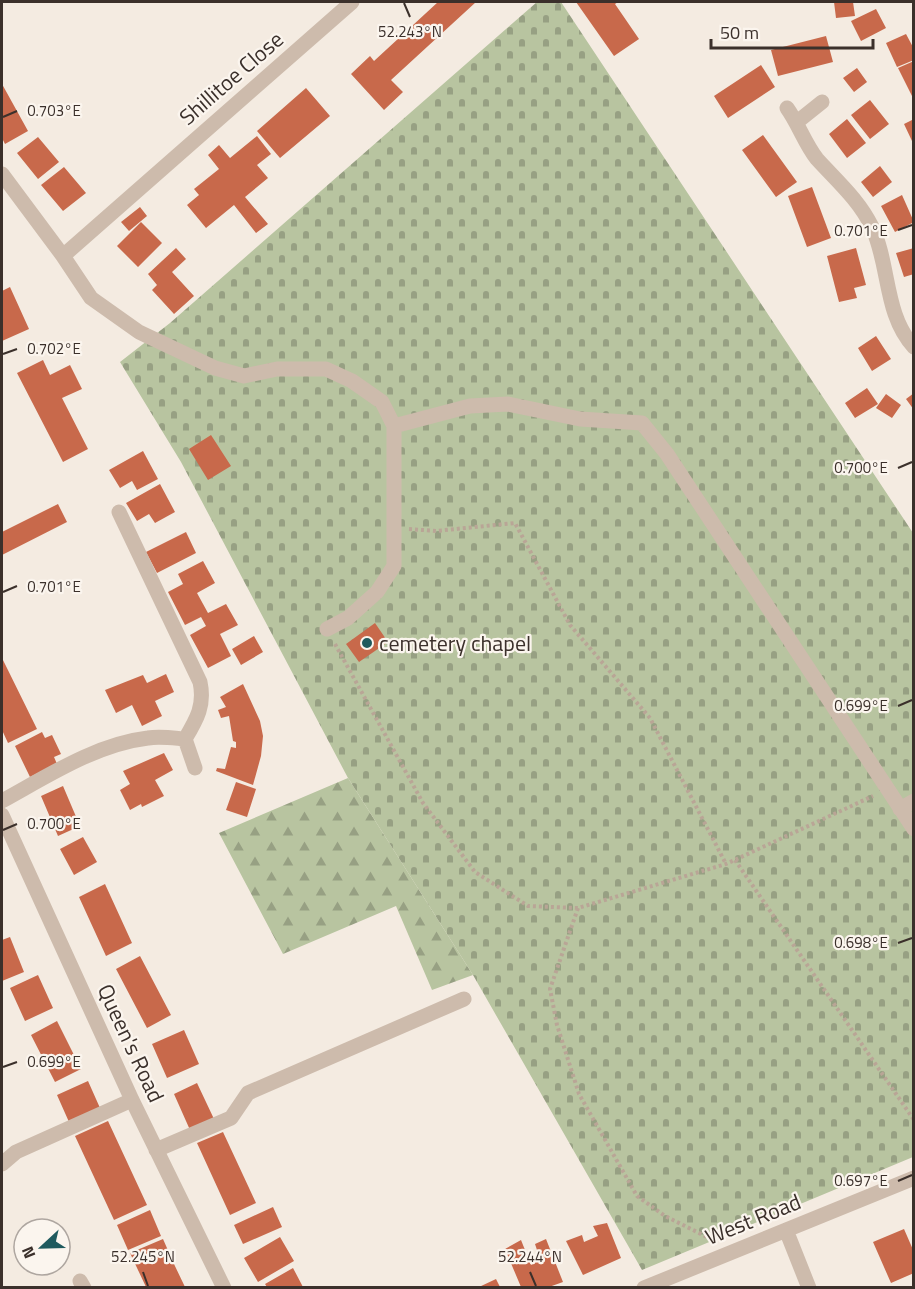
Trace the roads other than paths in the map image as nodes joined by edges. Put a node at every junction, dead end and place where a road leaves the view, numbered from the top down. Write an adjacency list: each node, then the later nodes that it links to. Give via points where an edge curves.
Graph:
1 (352, 2): 6 (street, Shillitoe Close)
2 (822, 102): 4 (street)
3 (786, 108): 4 (street)
4 (797, 122): 7 (street, via 816,157 861,207 872,227 894,315)
5 (2, 174): 6 (street)
6 (63, 256): 8 (street, via 91,298 139,332 215,369 244,376 277,369 326,369 382,402)
7 (914, 347)
8 (394, 426): 10 (street, via 394,566 377,592 348,618); 14 (street, via 470,406 508,404 580,419 642,423 667,454 887,789)
9 (119, 512): 11 (street, via 200,682 201,713)
10 (327, 629)
11 (185, 739): 12 (street); 13 (street, via 149,737 120,744 60,769)
12 (195, 768)
13 (2, 801)
14 (907, 805): 16 (street)
15 (2, 815): 18 (street, Queen's Road)
16 (914, 829)
17 (464, 999): 19 (street, via 248,1094 231,1118)
18 (132, 1100): 19 (street, Queen's Road); 20 (street, via 16,1152)
19 (156, 1149): 23 (street, Queen's Road)
20 (2, 1164)
21 (914, 1178): 22 (street, West Road)
22 (786, 1230): 24 (street, West Road); 25 (street)
23 (224, 1287)
24 (644, 1287)
25 (809, 1287)

